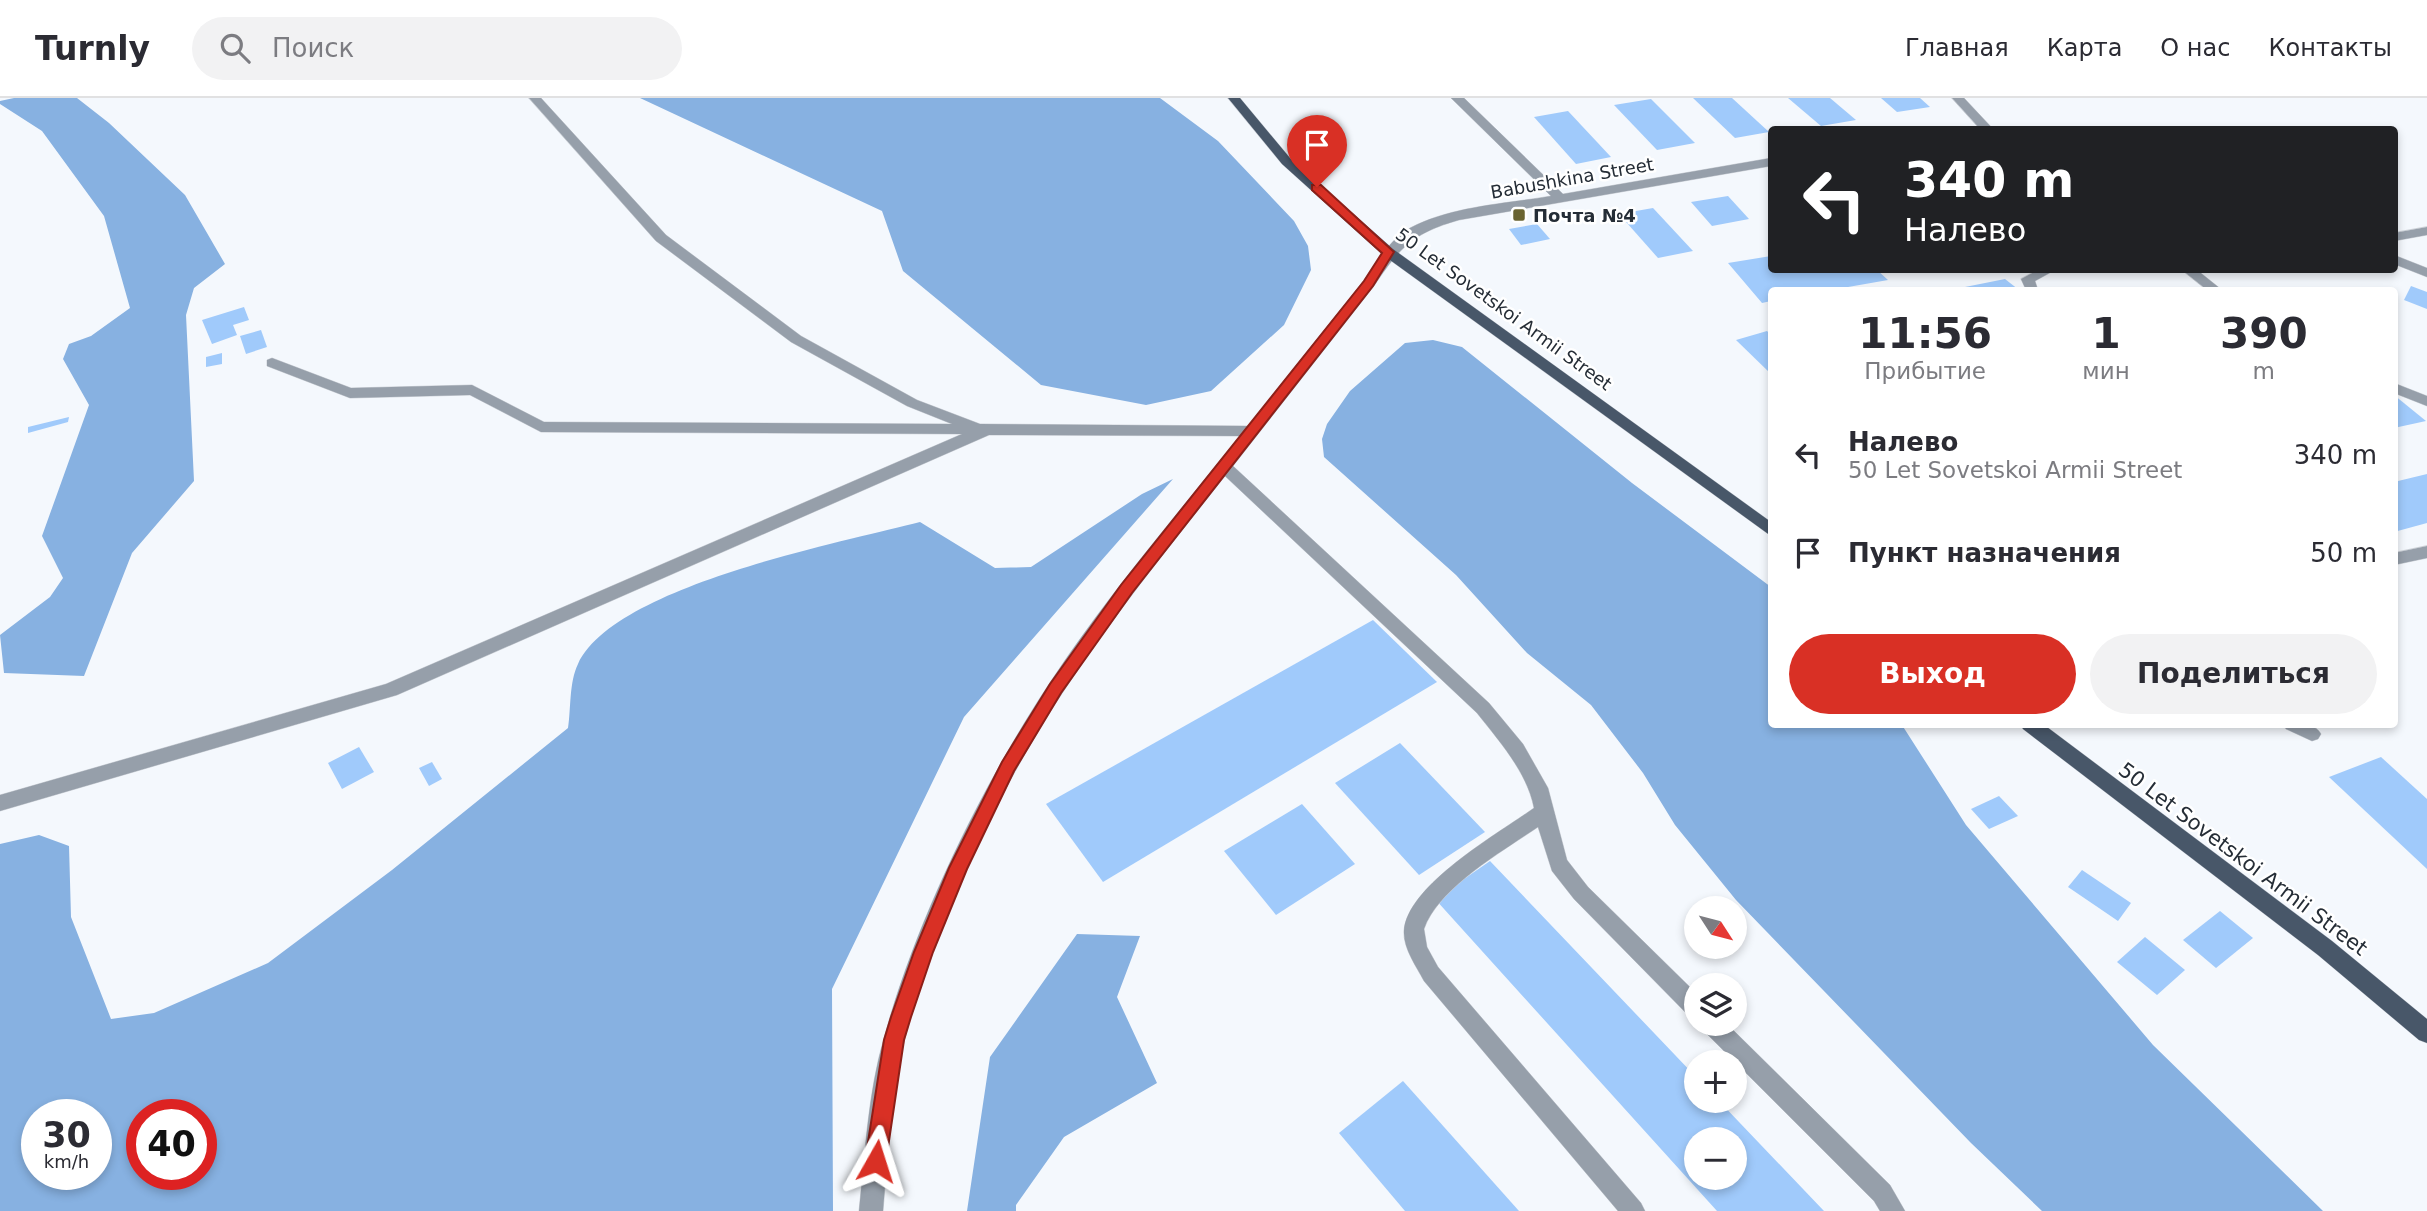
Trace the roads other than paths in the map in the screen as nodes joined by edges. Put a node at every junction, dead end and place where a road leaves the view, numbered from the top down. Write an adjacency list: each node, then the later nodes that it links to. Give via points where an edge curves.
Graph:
1 (535, 98): 20 (street, via 661,238 796,339 912,403)
2 (1234, 98): 10 (main road, 50 Let Sovetskoi Armii Street, via 1286,161)
3 (1457, 98): 7 (street)
4 (1958, 98): 5 (street)
5 (1984, 126)
6 (1768, 163): 7 (street, Babushkina Street)
7 (1560, 198): 10 (street, Babushkina Street, via 1428,224 1414,229)
8 (2427, 231): 9 (street)
9 (2398, 236)
10 (1388, 252): 21 (street, Babushkina Street); 23 (main road, 50 Let Sovetskoi Armii Street)
11 (2398, 260): 14 (street)
12 (2041, 273): 15 (street, via 2028,279)
13 (2193, 273): 16 (street)
14 (2427, 273)
15 (2031, 287)
16 (2211, 287)
17 (272, 363): 20 (street, via 350,393 472,390 541,427)
18 (2398, 390): 19 (street)
19 (2427, 401)
20 (984, 431): 21 (street); 29 (street, via 391,690)
21 (1254, 431): 22 (street, Babushkina Street)
22 (1224, 467): 30 (street, via 1483,709 1516,749 1541,794); 34 (street, Babushkina Street, via 1056,688 1008,767 958,868 894,1040)
23 (1768, 528)
24 (2427, 552): 25 (street)
25 (2398, 558)
26 (2034, 728): 32 (main road, 50 Let Sovetskoi Armii Street, via 2325,948)
27 (2300, 728): 28 (street)
28 (2312, 734)
29 (0, 803)
30 (1544, 812): 31 (street, via 1559,865 1580,893); 35 (street, via 1435,892 1419,913 1414,928 1416,946 1431,974)
31 (1684, 996)
32 (2427, 1033)
33 (1724, 1036): 36 (street, via 1882,1193)
34 (871, 1211)
35 (1633, 1211)
36 (1893, 1211)

